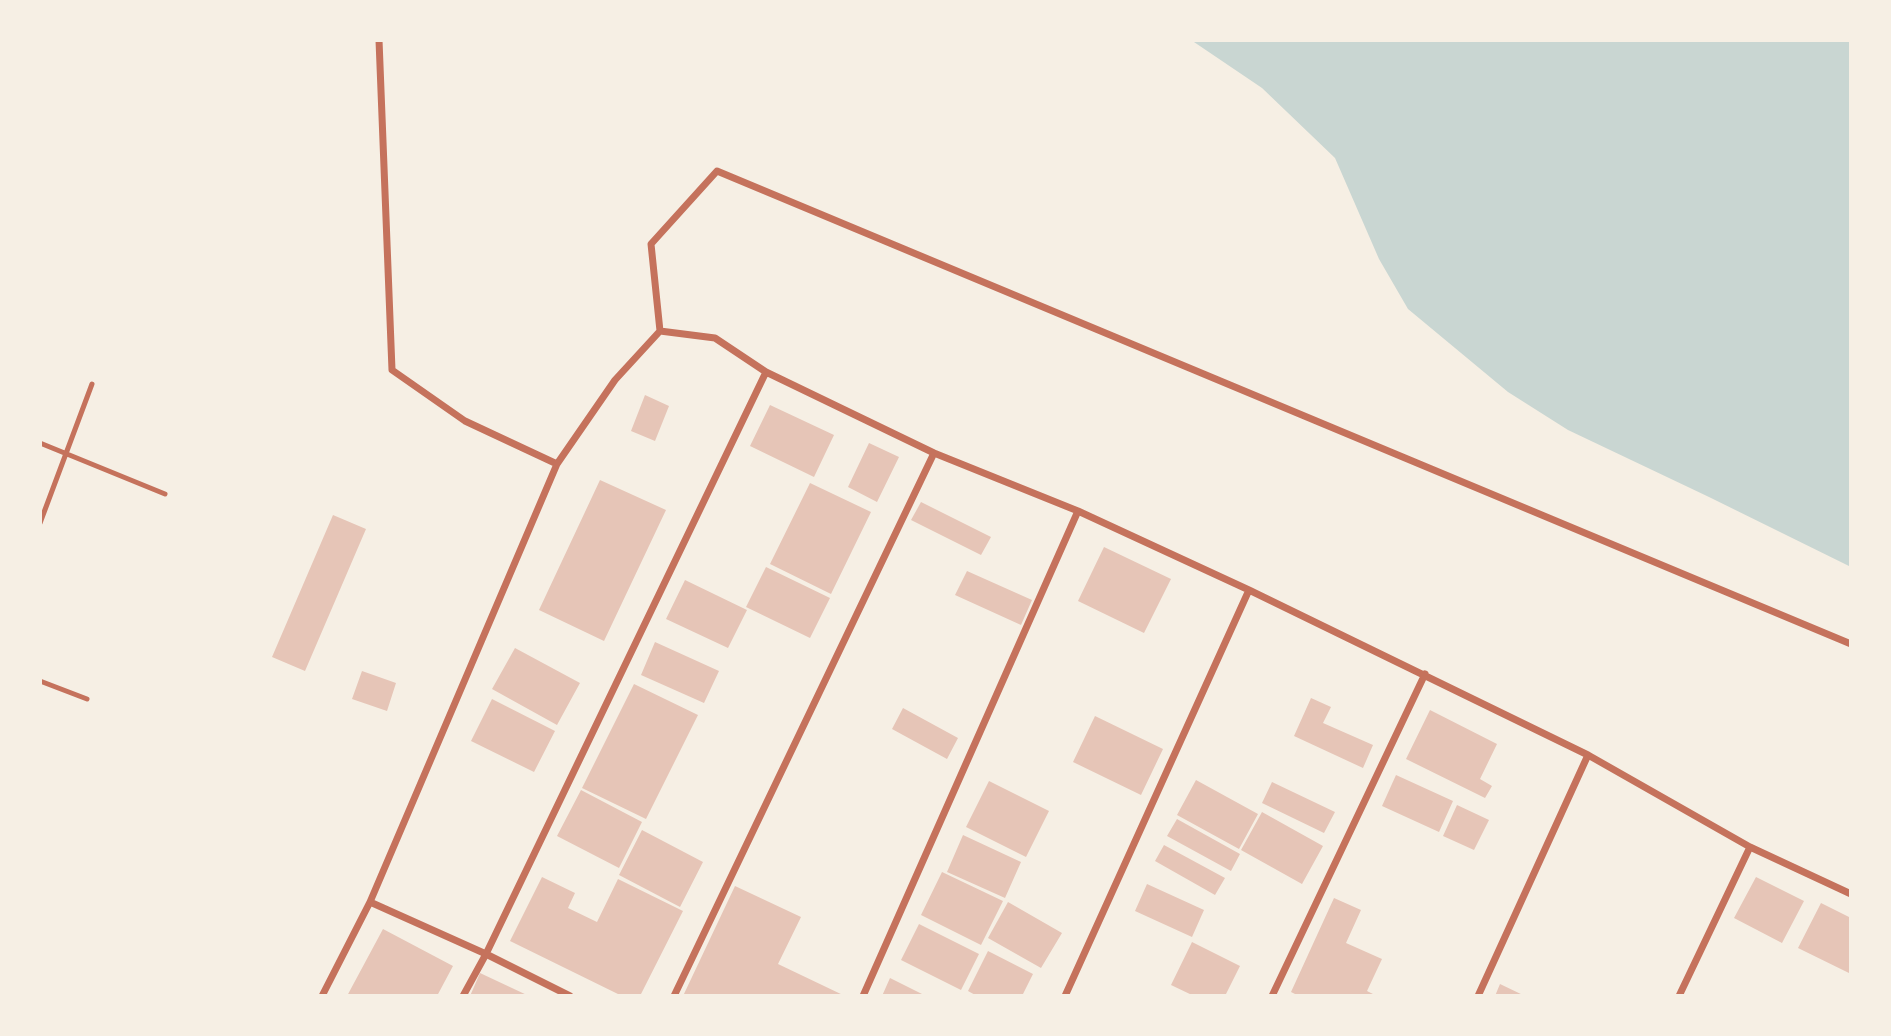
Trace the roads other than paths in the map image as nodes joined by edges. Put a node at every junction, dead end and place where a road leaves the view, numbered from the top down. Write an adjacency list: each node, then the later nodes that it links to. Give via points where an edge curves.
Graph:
1 (379, 40): 8 (street, via 392,370 465,421)
2 (660, 331): 3 (street, via 715,338); 8 (street, via 615,380); 13 (street, via 651,244 717,172)
3 (766, 372): 7 (street); 21 (street)
4 (92, 384): 6 (lane)
5 (40, 443): 6 (lane)
6 (67, 453): 9 (lane); 11 (lane)
7 (934, 453): 10 (street); 25 (street)
8 (556, 464): 20 (street)
9 (164, 494)
10 (1078, 511): 12 (street); 26 (street)
11 (40, 523)
12 (1249, 590): 14 (street); 27 (street)
13 (1851, 644)
14 (1424, 674): 17 (street); 28 (street)
15 (40, 681): 16 (lane)
16 (88, 699)
17 (1588, 755): 18 (street); 29 (street)
18 (1750, 847): 19 (street); 30 (street)
19 (1851, 894)
20 (370, 902): 21 (street); 22 (street)
21 (486, 954): 23 (street); 24 (street)
22 (322, 996)
23 (463, 996)
24 (570, 996)
25 (674, 996)
26 (863, 996)
27 (1065, 996)
28 (1272, 996)
29 (1478, 996)
30 (1679, 996)

